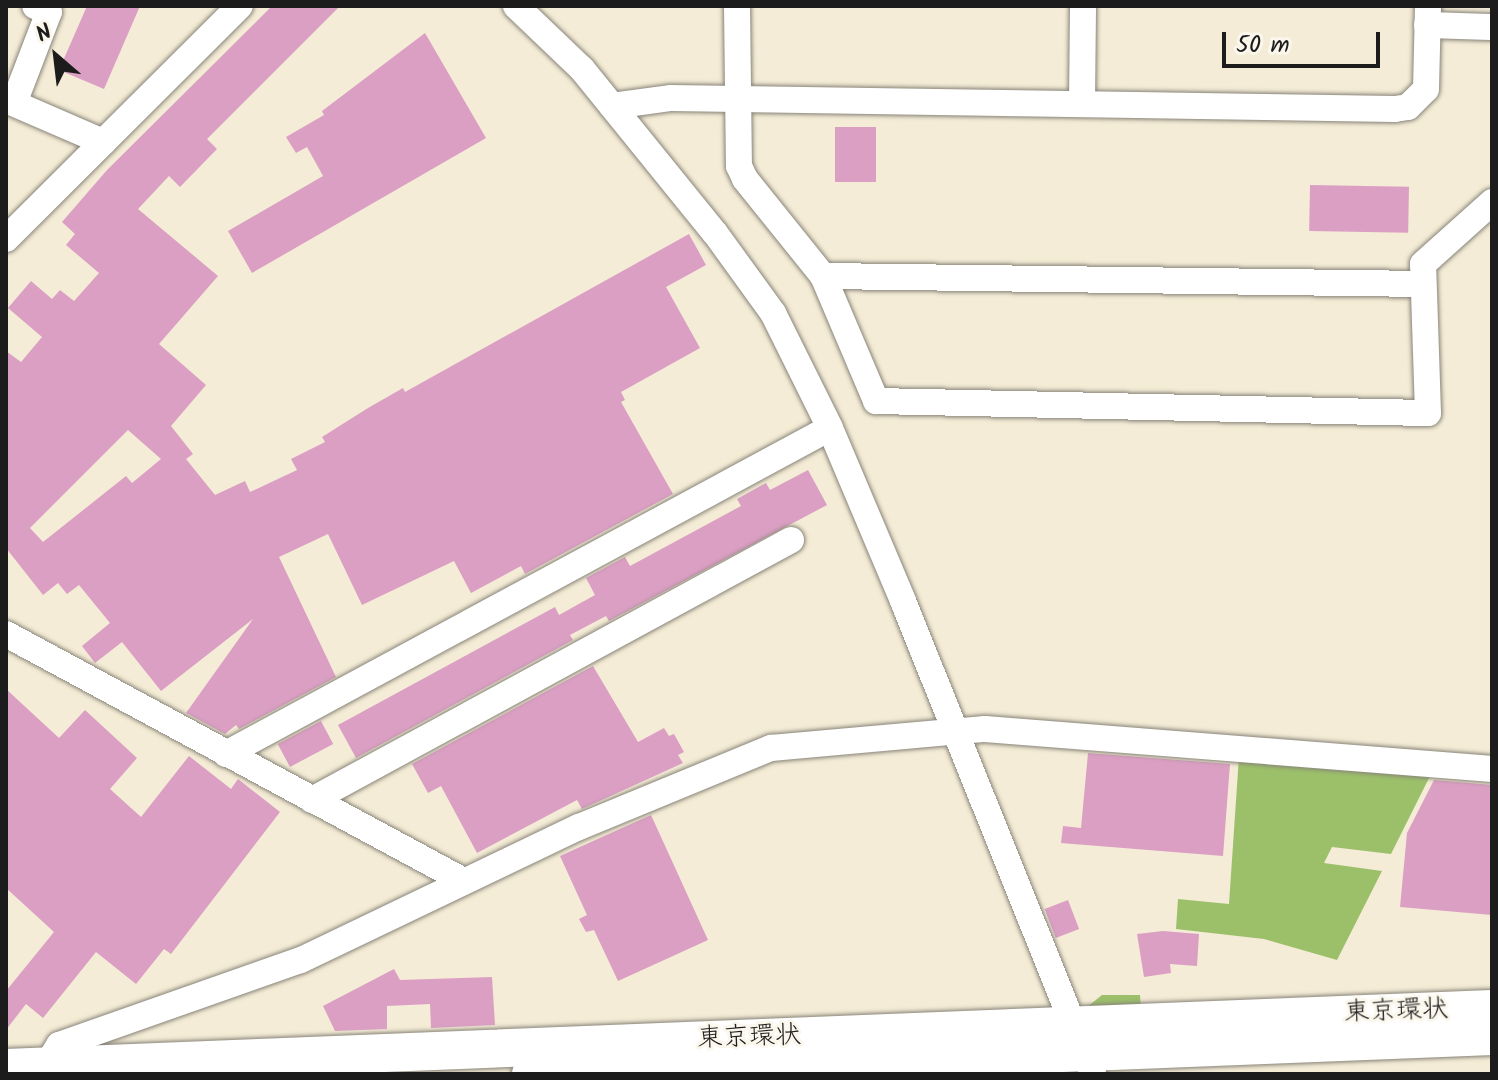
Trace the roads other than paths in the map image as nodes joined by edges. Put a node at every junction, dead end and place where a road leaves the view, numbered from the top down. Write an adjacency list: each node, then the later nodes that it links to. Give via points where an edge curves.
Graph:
1 (35, 6): 9 (street, via 49,12)
2 (240, 6): 12 (street)
3 (516, 6): 11 (street)
4 (737, 6): 8 (street)
5 (1083, 6): 10 (street)
6 (1428, 16): 7 (street); 10 (street, via 1426,89 1408,107)
7 (1492, 27)
8 (736, 99): 10 (street); 11 (street, via 671,98); 15 (street, via 737,150 745,179)
9 (10, 102): 12 (street)
10 (1082, 104)
11 (612, 106): 17 (street, via 773,313)
12 (103, 142): 14 (street)
13 (1492, 202): 16 (street, via 1423,264)
14 (6, 239)
15 (823, 276): 16 (street); 16 (street, via 876,401 1428,413)
16 (1423, 284)
17 (830, 428): 20 (street); 21 (street)
18 (791, 540): 23 (street)
19 (6, 634): 21 (street)
20 (954, 731): 22 (street, via 1155,741); 24 (street, via 771,748); 27 (street)
21 (226, 754): 23 (street)
22 (1492, 769)
23 (312, 800): 24 (street)
24 (464, 881): 28 (street, via 301,960 59,1045)
25 (1492, 1009): 27 (highway, 東京環状)
26 (1492, 1036): 27 (highway, 東京環状)
27 (1083, 1050): 28 (highway, 東京環状); 30 (highway, 東京環状)
28 (46, 1066): 29 (highway, 東京環状)
29 (6, 1068)
30 (531, 1074)

